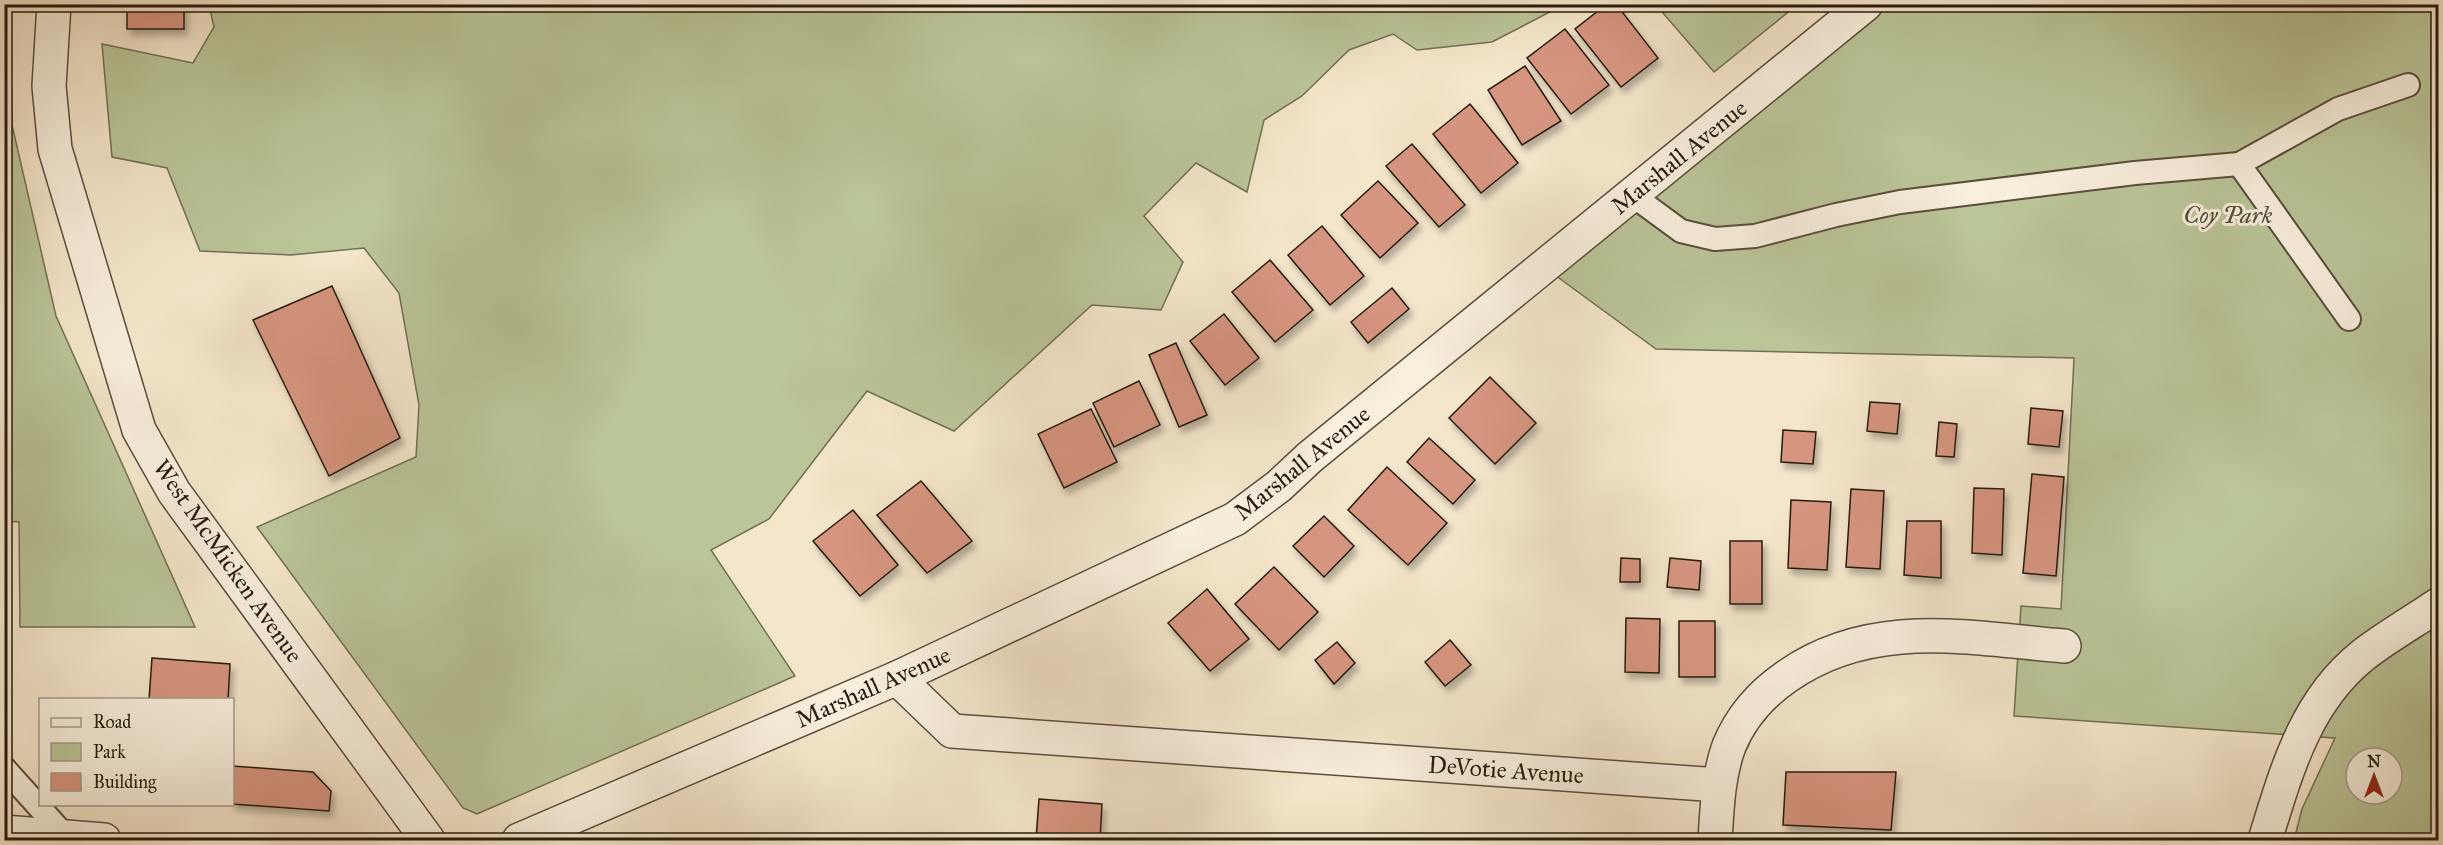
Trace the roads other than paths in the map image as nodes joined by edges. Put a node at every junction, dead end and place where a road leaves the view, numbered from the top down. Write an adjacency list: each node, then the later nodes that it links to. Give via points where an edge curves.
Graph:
1 (54, 4): 15 (street, West McMicken Avenue, via 50,86 55,149 140,430 174,492)
2 (1866, 4): 5 (street, Marshall Avenue)
3 (2408, 85): 4 (lane, via 2338,109)
4 (2239, 164): 5 (lane, via 2135,172 1900,202 1755,236 1715,239 1681,231); 6 (lane)
5 (1632, 195): 9 (street, Marshall Avenue, via 1235,519)
6 (2349, 319)
7 (2439, 605): 18 (street, via 2362,656 2338,678 2312,712 2288,764)
8 (2064, 646): 11 (street, via 1938,635 1879,639 1841,647 1806,663 1771,688 1745,715 1729,747)
9 (897, 678): 11 (street, DeVotie Avenue, via 952,731); 16 (street, Marshall Avenue)
10 (4, 768): 13 (lane)
11 (1719, 785): 17 (street)
12 (4, 831): 13 (street)
13 (66, 837): 14 (street)
14 (104, 840)
15 (428, 840)
16 (519, 840)
17 (1715, 840)
18 (2265, 840)

